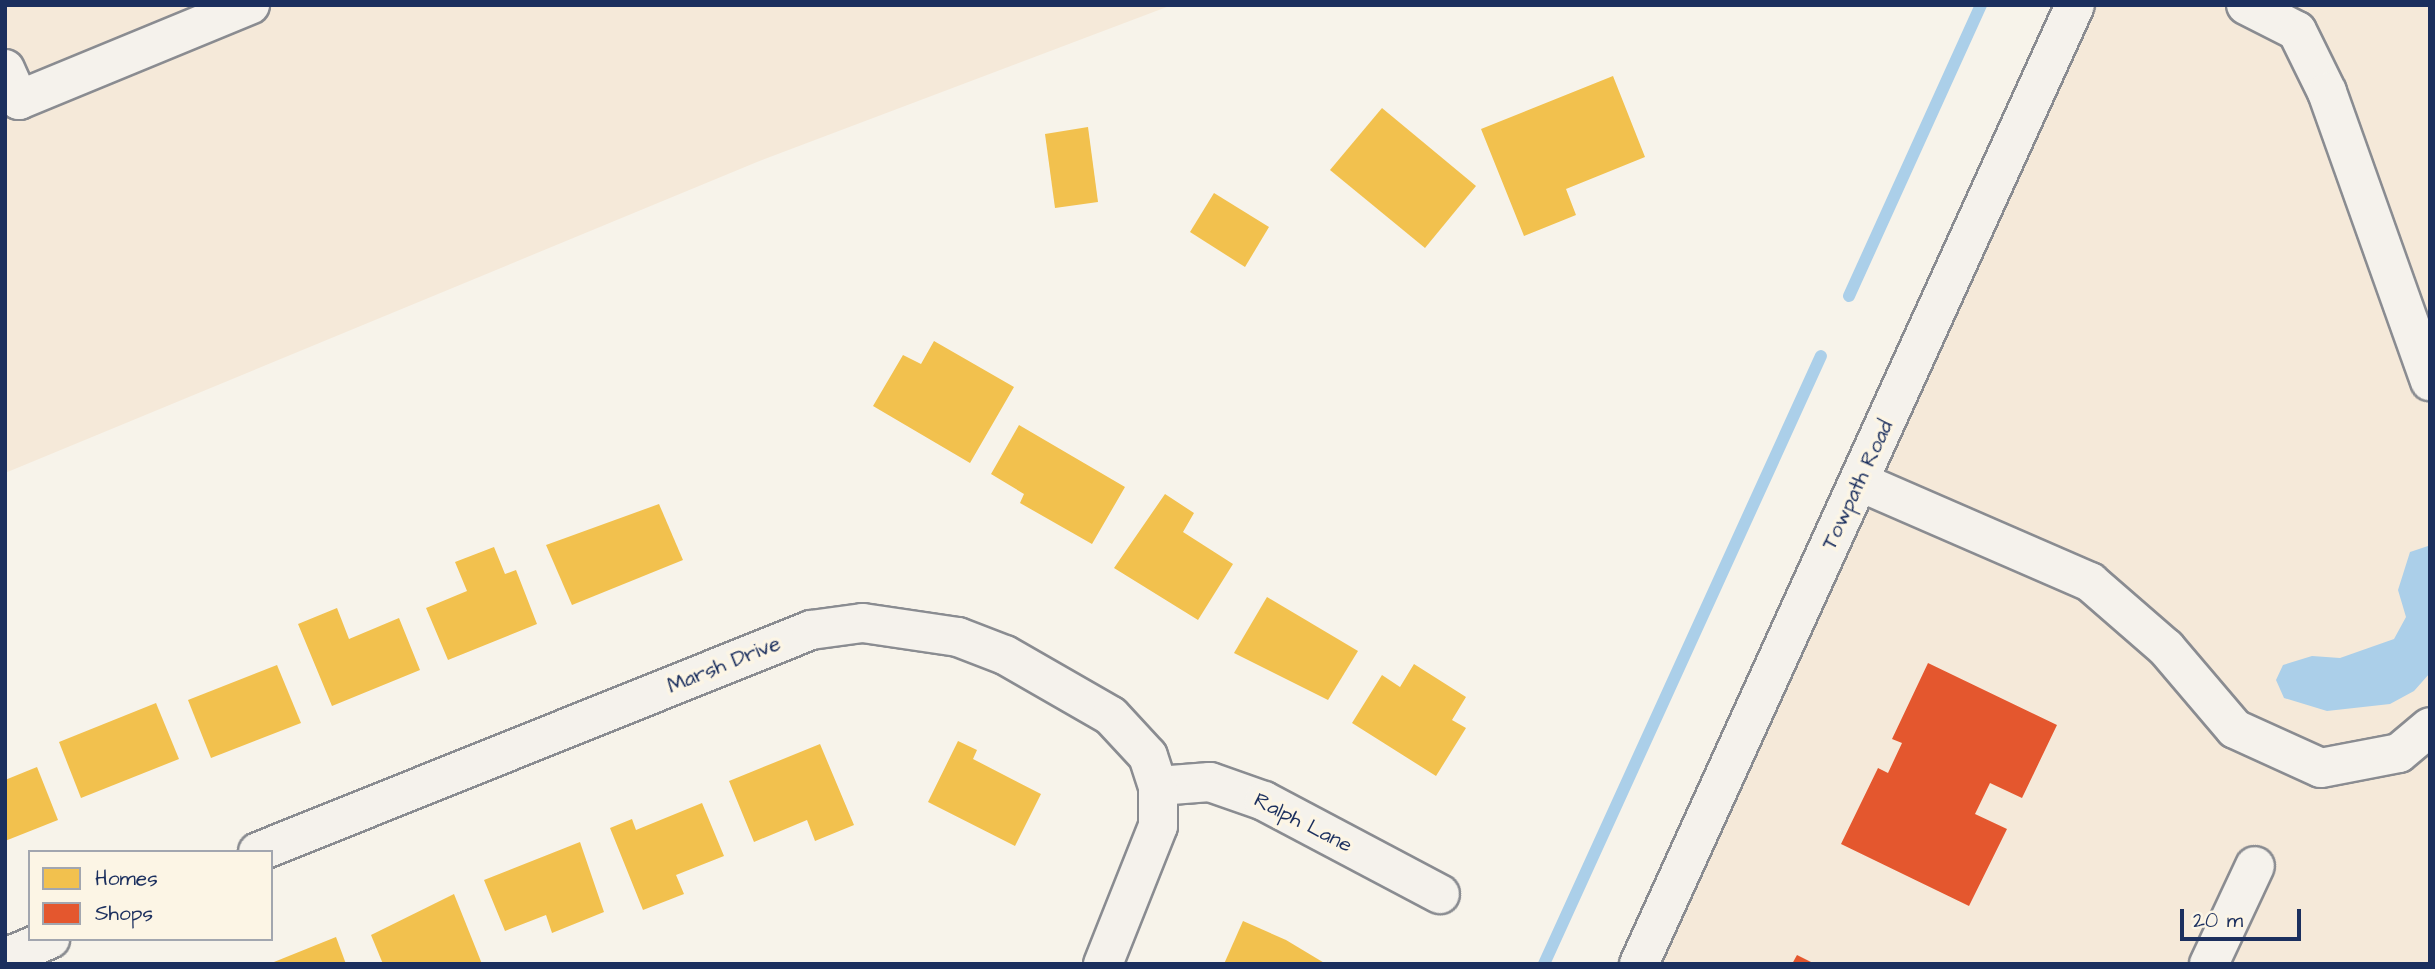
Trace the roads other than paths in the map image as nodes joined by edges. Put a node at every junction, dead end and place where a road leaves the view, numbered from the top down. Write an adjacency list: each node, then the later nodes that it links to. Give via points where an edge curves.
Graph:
1 (250, 5): 4 (street)
2 (2075, 5): 6 (street, Towpath Road)
3 (2246, 5): 5 (street, via 2297,32 2327,92)
4 (10, 92)
5 (2430, 381)
6 (1860, 482): 7 (street, via 2090,582 2166,648 2235,729 2321,768 2399,753); 15 (street, Towpath Road)
7 (2430, 727)
8 (1158, 786): 9 (street, Marsh Drive, via 1148,756 1111,716 1005,655 958,637 863,623 811,630); 11 (street, Ralph Lane, via 1210,782 1264,801); 14 (street, via 1158,826)
9 (263, 850)
10 (2255, 866): 16 (street)
11 (1440, 894)
12 (45, 941): 13 (street)
13 (5, 958)
14 (1103, 964)
15 (1639, 964)
16 (2209, 964)

